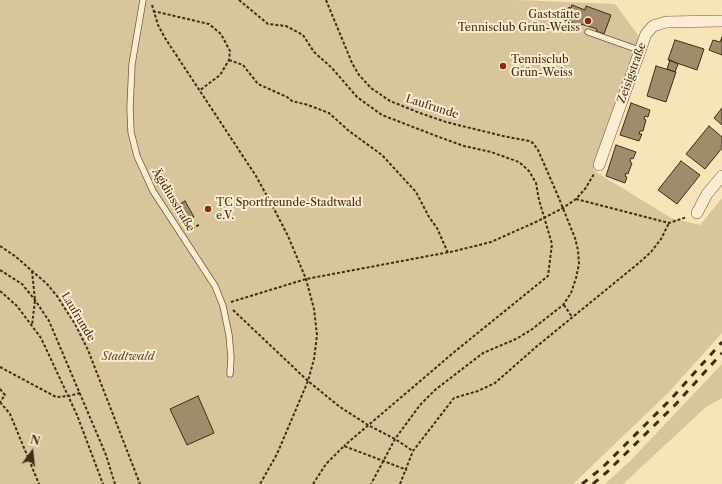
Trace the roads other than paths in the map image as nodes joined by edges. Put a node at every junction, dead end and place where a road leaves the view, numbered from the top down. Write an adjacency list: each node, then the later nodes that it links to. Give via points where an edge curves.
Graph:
1 (143, 0): 8 (lane, Ägidiusstraße, via 132,64 131,132 137,156 156,196 215,286 223,306 229,335)
2 (722, 21): 4 (street, Zeisigstraße, via 666,22 654,26 646,34)
3 (588, 32): 4 (lane)
4 (640, 50): 5 (street, Zeisigstraße)
5 (599, 165)
6 (722, 176): 7 (street, via 707,194)
7 (697, 213)
8 (230, 374)

